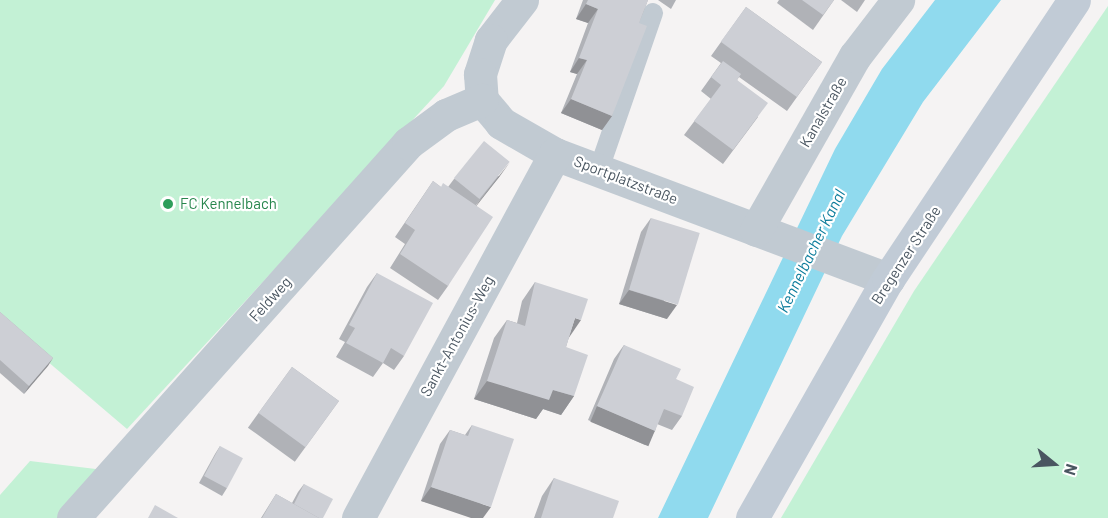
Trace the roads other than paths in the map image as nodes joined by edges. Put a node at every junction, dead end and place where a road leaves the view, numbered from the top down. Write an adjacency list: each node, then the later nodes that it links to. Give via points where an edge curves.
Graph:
1 (522, 0): 5 (street, via 491,40 480,74)
2 (898, 0): 8 (street, Kanalstraße, via 855,56)
3 (1074, 0): 9 (main road, Bregenzer Straße)
4 (653, 13): 7 (lane)
5 (482, 100): 6 (street, Sportplatzstraße, via 501,123); 10 (street, Feldweg, via 446,115 408,143)
6 (555, 154): 7 (street, Sportplatzstraße); 11 (street, Sankt-Antonius-Weg)
7 (599, 169): 8 (street, Sportplatzstraße)
8 (766, 232): 9 (street, Sportplatzstraße)
9 (888, 279): 12 (main road, Bregenzer Straße)
10 (73, 518)
11 (358, 518)
12 (752, 518)

